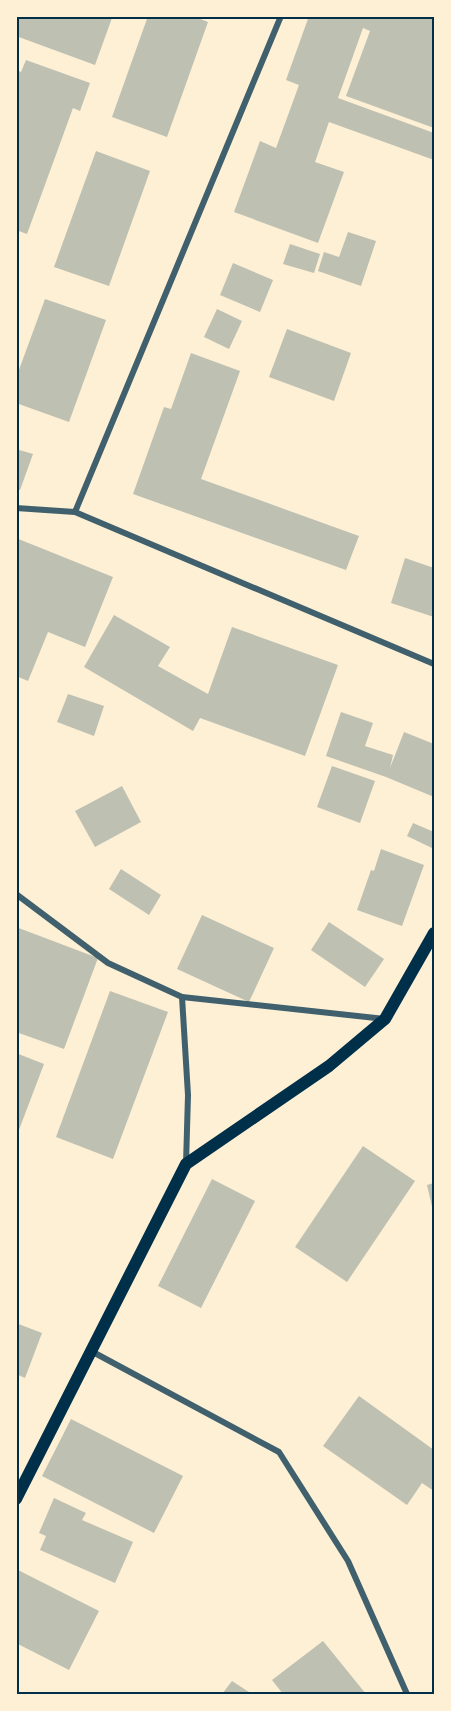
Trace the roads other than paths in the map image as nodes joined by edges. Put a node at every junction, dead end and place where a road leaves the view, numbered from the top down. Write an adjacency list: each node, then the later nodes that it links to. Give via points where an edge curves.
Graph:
1 (281, 16): 3 (street)
2 (16, 508): 3 (street)
3 (75, 512): 4 (street)
4 (435, 664)
5 (16, 894): 7 (street, via 108,963)
6 (435, 933): 8 (main road)
7 (182, 997): 8 (street); 9 (street, via 188,1095)
8 (385, 1019): 9 (main road, via 329,1066)
9 (186, 1164): 10 (main road)
10 (91, 1351): 11 (main road); 12 (street, via 279,1452 348,1561)
11 (16, 1499)
12 (407, 1695)

